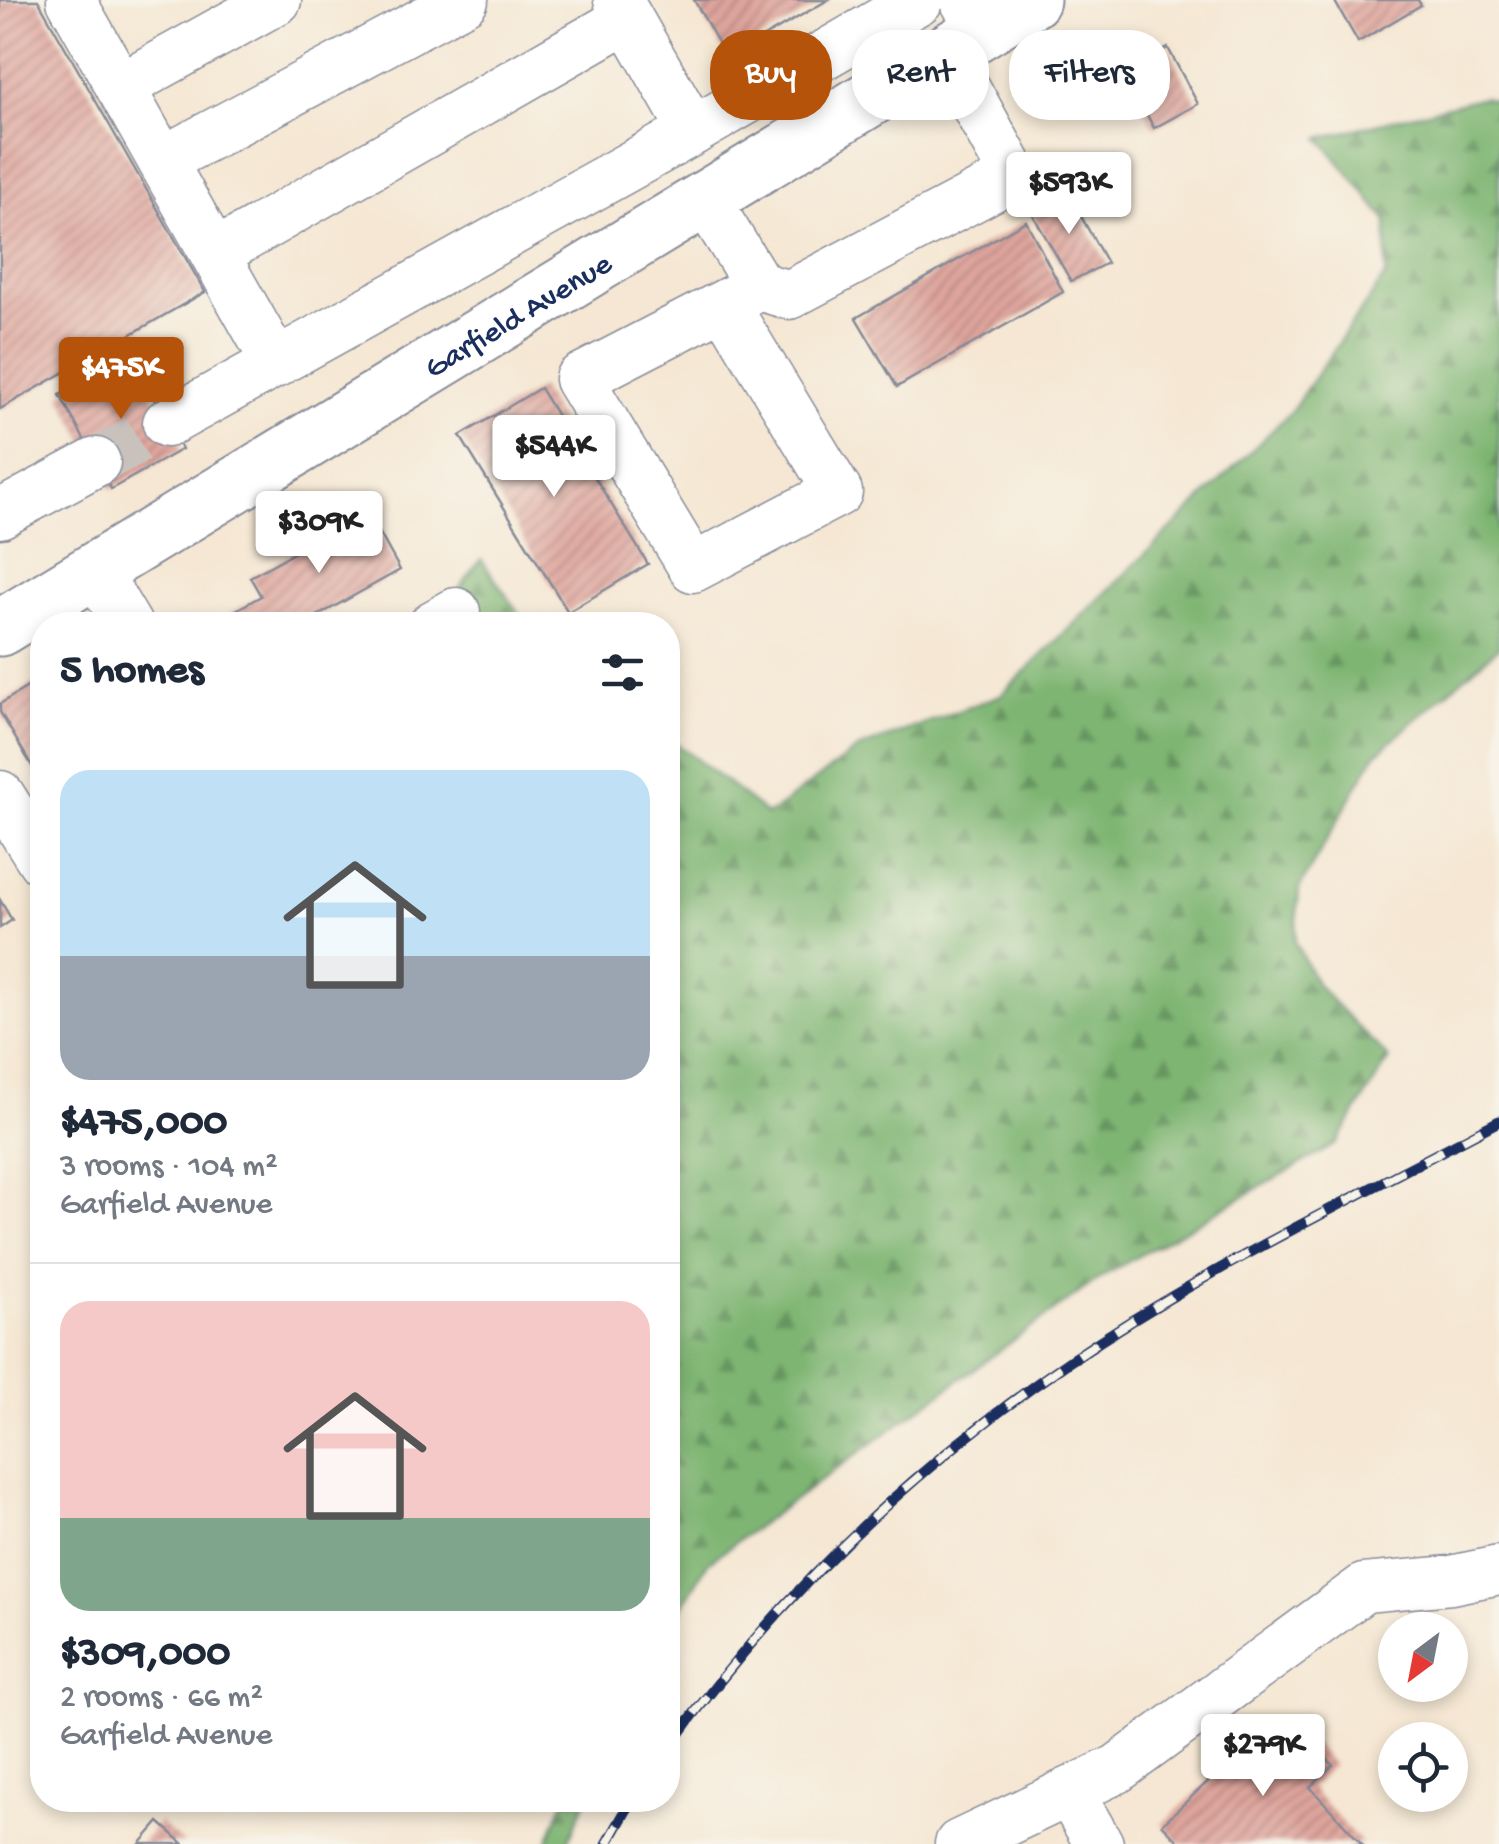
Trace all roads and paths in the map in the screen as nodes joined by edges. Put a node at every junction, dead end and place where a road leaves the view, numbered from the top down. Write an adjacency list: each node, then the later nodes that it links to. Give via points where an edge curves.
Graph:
1 (277, 0): 8 (lane)
2 (464, 0): 10 (lane)
3 (1032, 0): 7 (main road, Garfield Avenue)
4 (80, 3): 8 (lane)
5 (889, 8): 9 (lane)
6 (623, 9): 9 (lane); 13 (lane)
7 (963, 26): 11 (main road, Garfield Avenue); 15 (lane, via 1014,176 789,295)
8 (120, 87): 10 (lane)
9 (693, 131): 12 (lane)
10 (162, 161): 13 (lane)
11 (704, 197): 14 (main road, Garfield Avenue); 15 (lane)
12 (568, 202): 14 (lane); 16 (lane)
13 (214, 254): 16 (lane)
14 (601, 260): 20 (main road, Garfield Avenue)
15 (742, 296): 15 (lane, via 579,378 693,568 838,492)
16 (276, 362): 17 (lane)
17 (167, 423)
18 (96, 462): 19 (lane)
19 (0, 514)
20 (95, 570): 21 (lane); 22 (main road, Garfield Avenue)
21 (120, 612)
22 (0, 628)
23 (0, 795): 24 (lane)
24 (30, 843)
25 (1499, 1570): 26 (lane, via 1364,1588 1164,1738)
26 (1070, 1792): 27 (lane); 28 (lane)
27 (960, 1842)
28 (1099, 1844)

